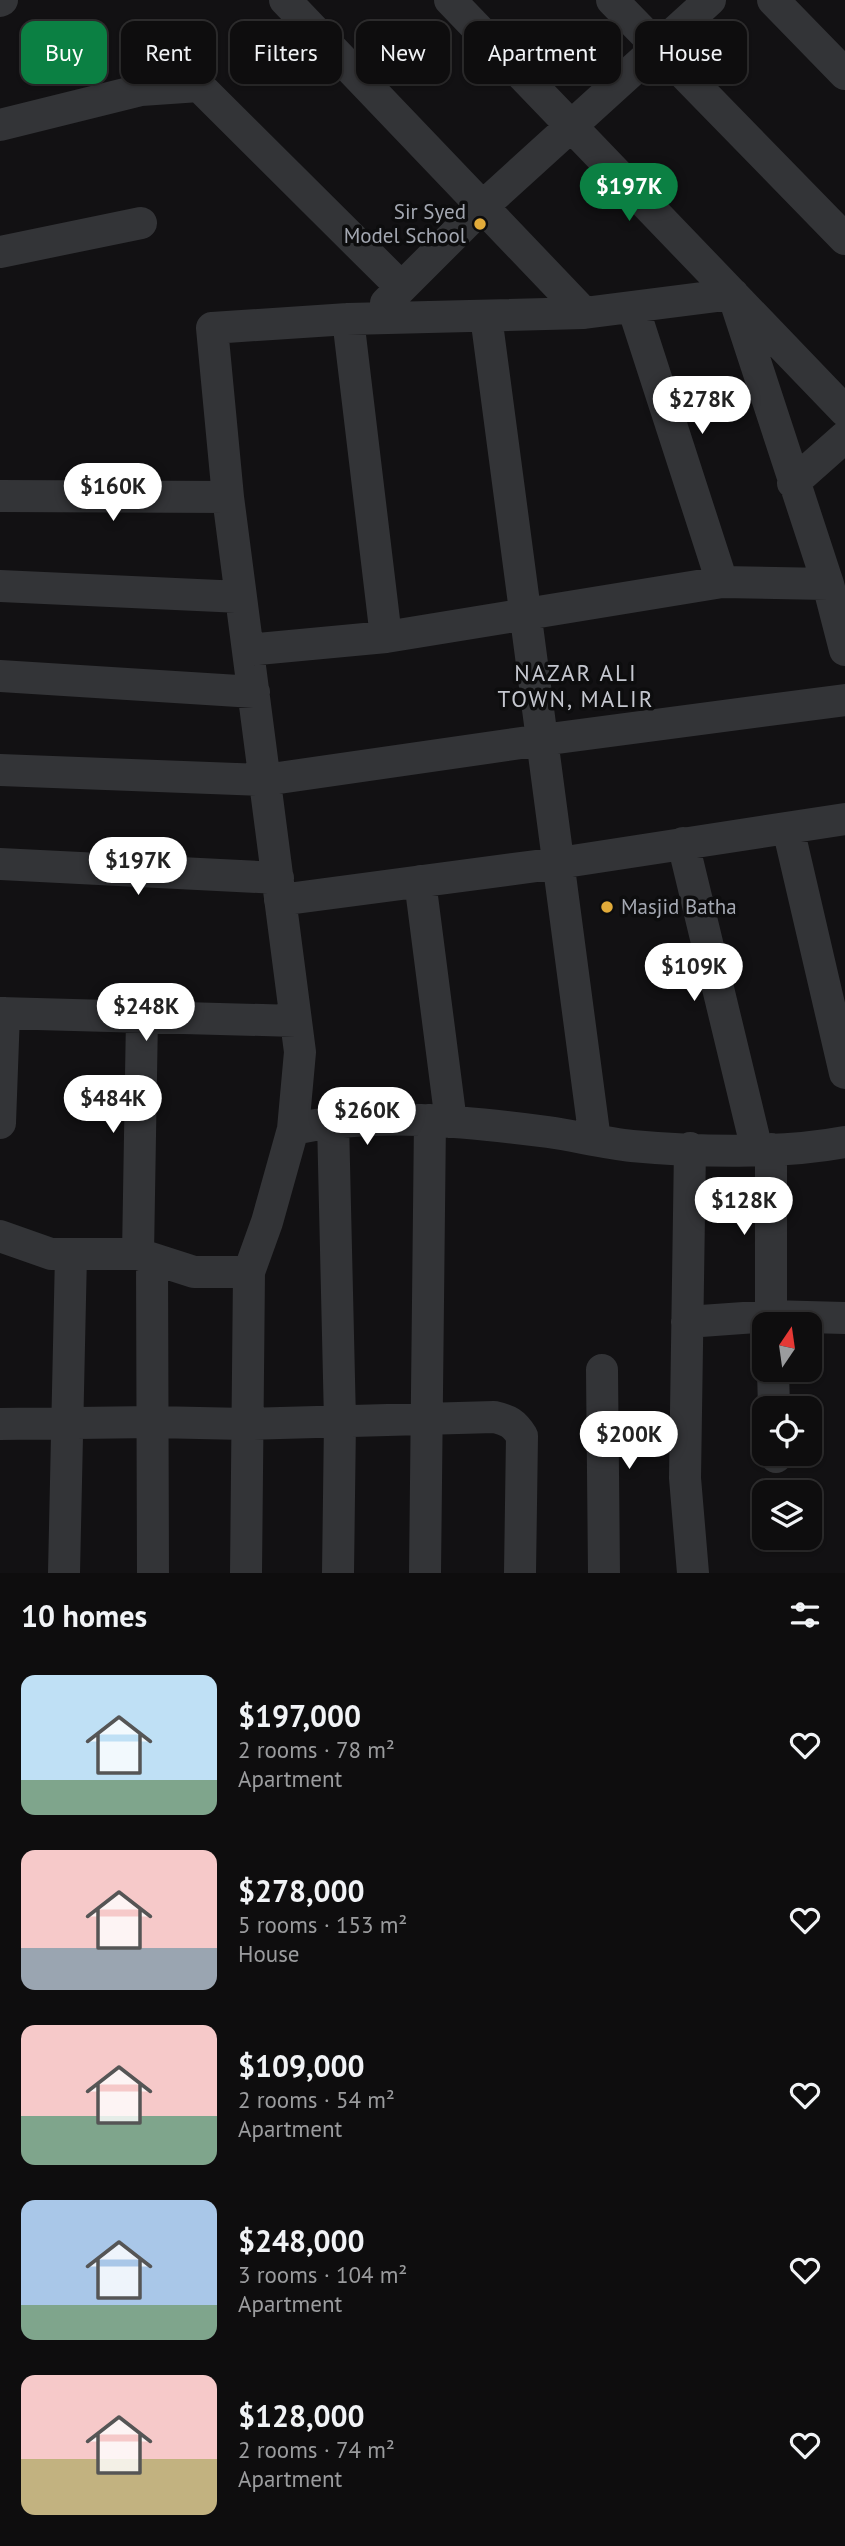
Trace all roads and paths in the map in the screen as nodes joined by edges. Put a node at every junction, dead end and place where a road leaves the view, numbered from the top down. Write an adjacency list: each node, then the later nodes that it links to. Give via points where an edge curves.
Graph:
1 (285, 0): 13 (street)
2 (450, 0): 12 (street)
3 (612, 0): 7 (street)
4 (710, 0): 6 (street)
5 (773, 0): 9 (street)
6 (687, 21)
7 (635, 24)
8 (635, 68): 12 (street)
9 (845, 74)
10 (694, 84): 15 (street)
11 (0, 125): 17 (street, via 141,90 199,86)
12 (572, 126): 13 (street); 18 (street)
13 (481, 208): 17 (street); 20 (street)
14 (141, 223): 16 (street)
15 (845, 239)
16 (0, 252)
17 (401, 287): 22 (street)
18 (733, 294): 19 (street); 23 (street); 25 (street)
19 (633, 307): 20 (street); 28 (street)
20 (584, 313): 21 (street)
21 (486, 316): 22 (street); 32 (street)
22 (359, 319): 27 (street, via 212,328); 33 (street)
23 (845, 411)
24 (845, 437): 25 (street)
25 (793, 482): 29 (street)
26 (0, 496): 27 (street)
27 (228, 497): 31 (street)
28 (722, 582): 29 (street); 32 (street)
29 (828, 584): 35 (street)
30 (0, 586): 31 (street)
31 (241, 597): 34 (street)
32 (526, 614): 33 (street); 39 (street)
33 (386, 637): 34 (street)
34 (248, 650): 37 (street)
35 (845, 650)
36 (0, 676): 37 (street)
37 (254, 692): 41 (street)
38 (845, 699): 39 (street)
39 (542, 740): 41 (street); 45 (street)
40 (0, 770): 41 (street)
41 (265, 780): 48 (street)
42 (845, 819): 43 (street)
43 (788, 828): 44 (street); 52 (street)
44 (683, 844): 45 (street); 60 (street)
45 (559, 863): 47 (street); 57 (street)
46 (0, 864): 48 (street)
47 (420, 881): 48 (street); 54 (street)
48 (279, 889): 51 (street)
49 (2, 1013): 50 (street); 55 (street)
50 (142, 1017): 51 (street); 63 (street)
51 (296, 1021): 56 (street, via 300,1052)
52 (845, 1073)
53 (333, 1121): 54 (street); 56 (street); 72 (street)
54 (441, 1121): 57 (street); 71 (street)
55 (0, 1123)
56 (293, 1129): 64 (street)
57 (595, 1140): 59 (street)
58 (845, 1142): 60 (street)
59 (690, 1148): 60 (street); 69 (street)
60 (764, 1150): 65 (street)
61 (0, 1236): 62 (street, via 51,1254)
62 (71, 1254): 63 (street); 73 (street)
63 (145, 1256): 64 (street, via 194,1272); 74 (street)
64 (249, 1272): 76 (street)
65 (771, 1312)
66 (845, 1318): 67 (street)
67 (822, 1319)
68 (752, 1320): 69 (street)
69 (687, 1322): 84 (street, via 685,1478)
70 (602, 1370): 83 (street)
71 (428, 1419): 72 (street); 81 (street); 82 (street, via 494,1417 516,1425 522,1436)
72 (340, 1421): 76 (street); 80 (street)
73 (68, 1422): 74 (street); 75 (street); 77 (street)
74 (153, 1422): 76 (street); 78 (street)
75 (0, 1424)
76 (246, 1424): 79 (street)
77 (64, 1573)
78 (153, 1573)
79 (246, 1573)
80 (338, 1573)
81 (425, 1573)
82 (520, 1573)
83 (604, 1573)
84 (693, 1573)

